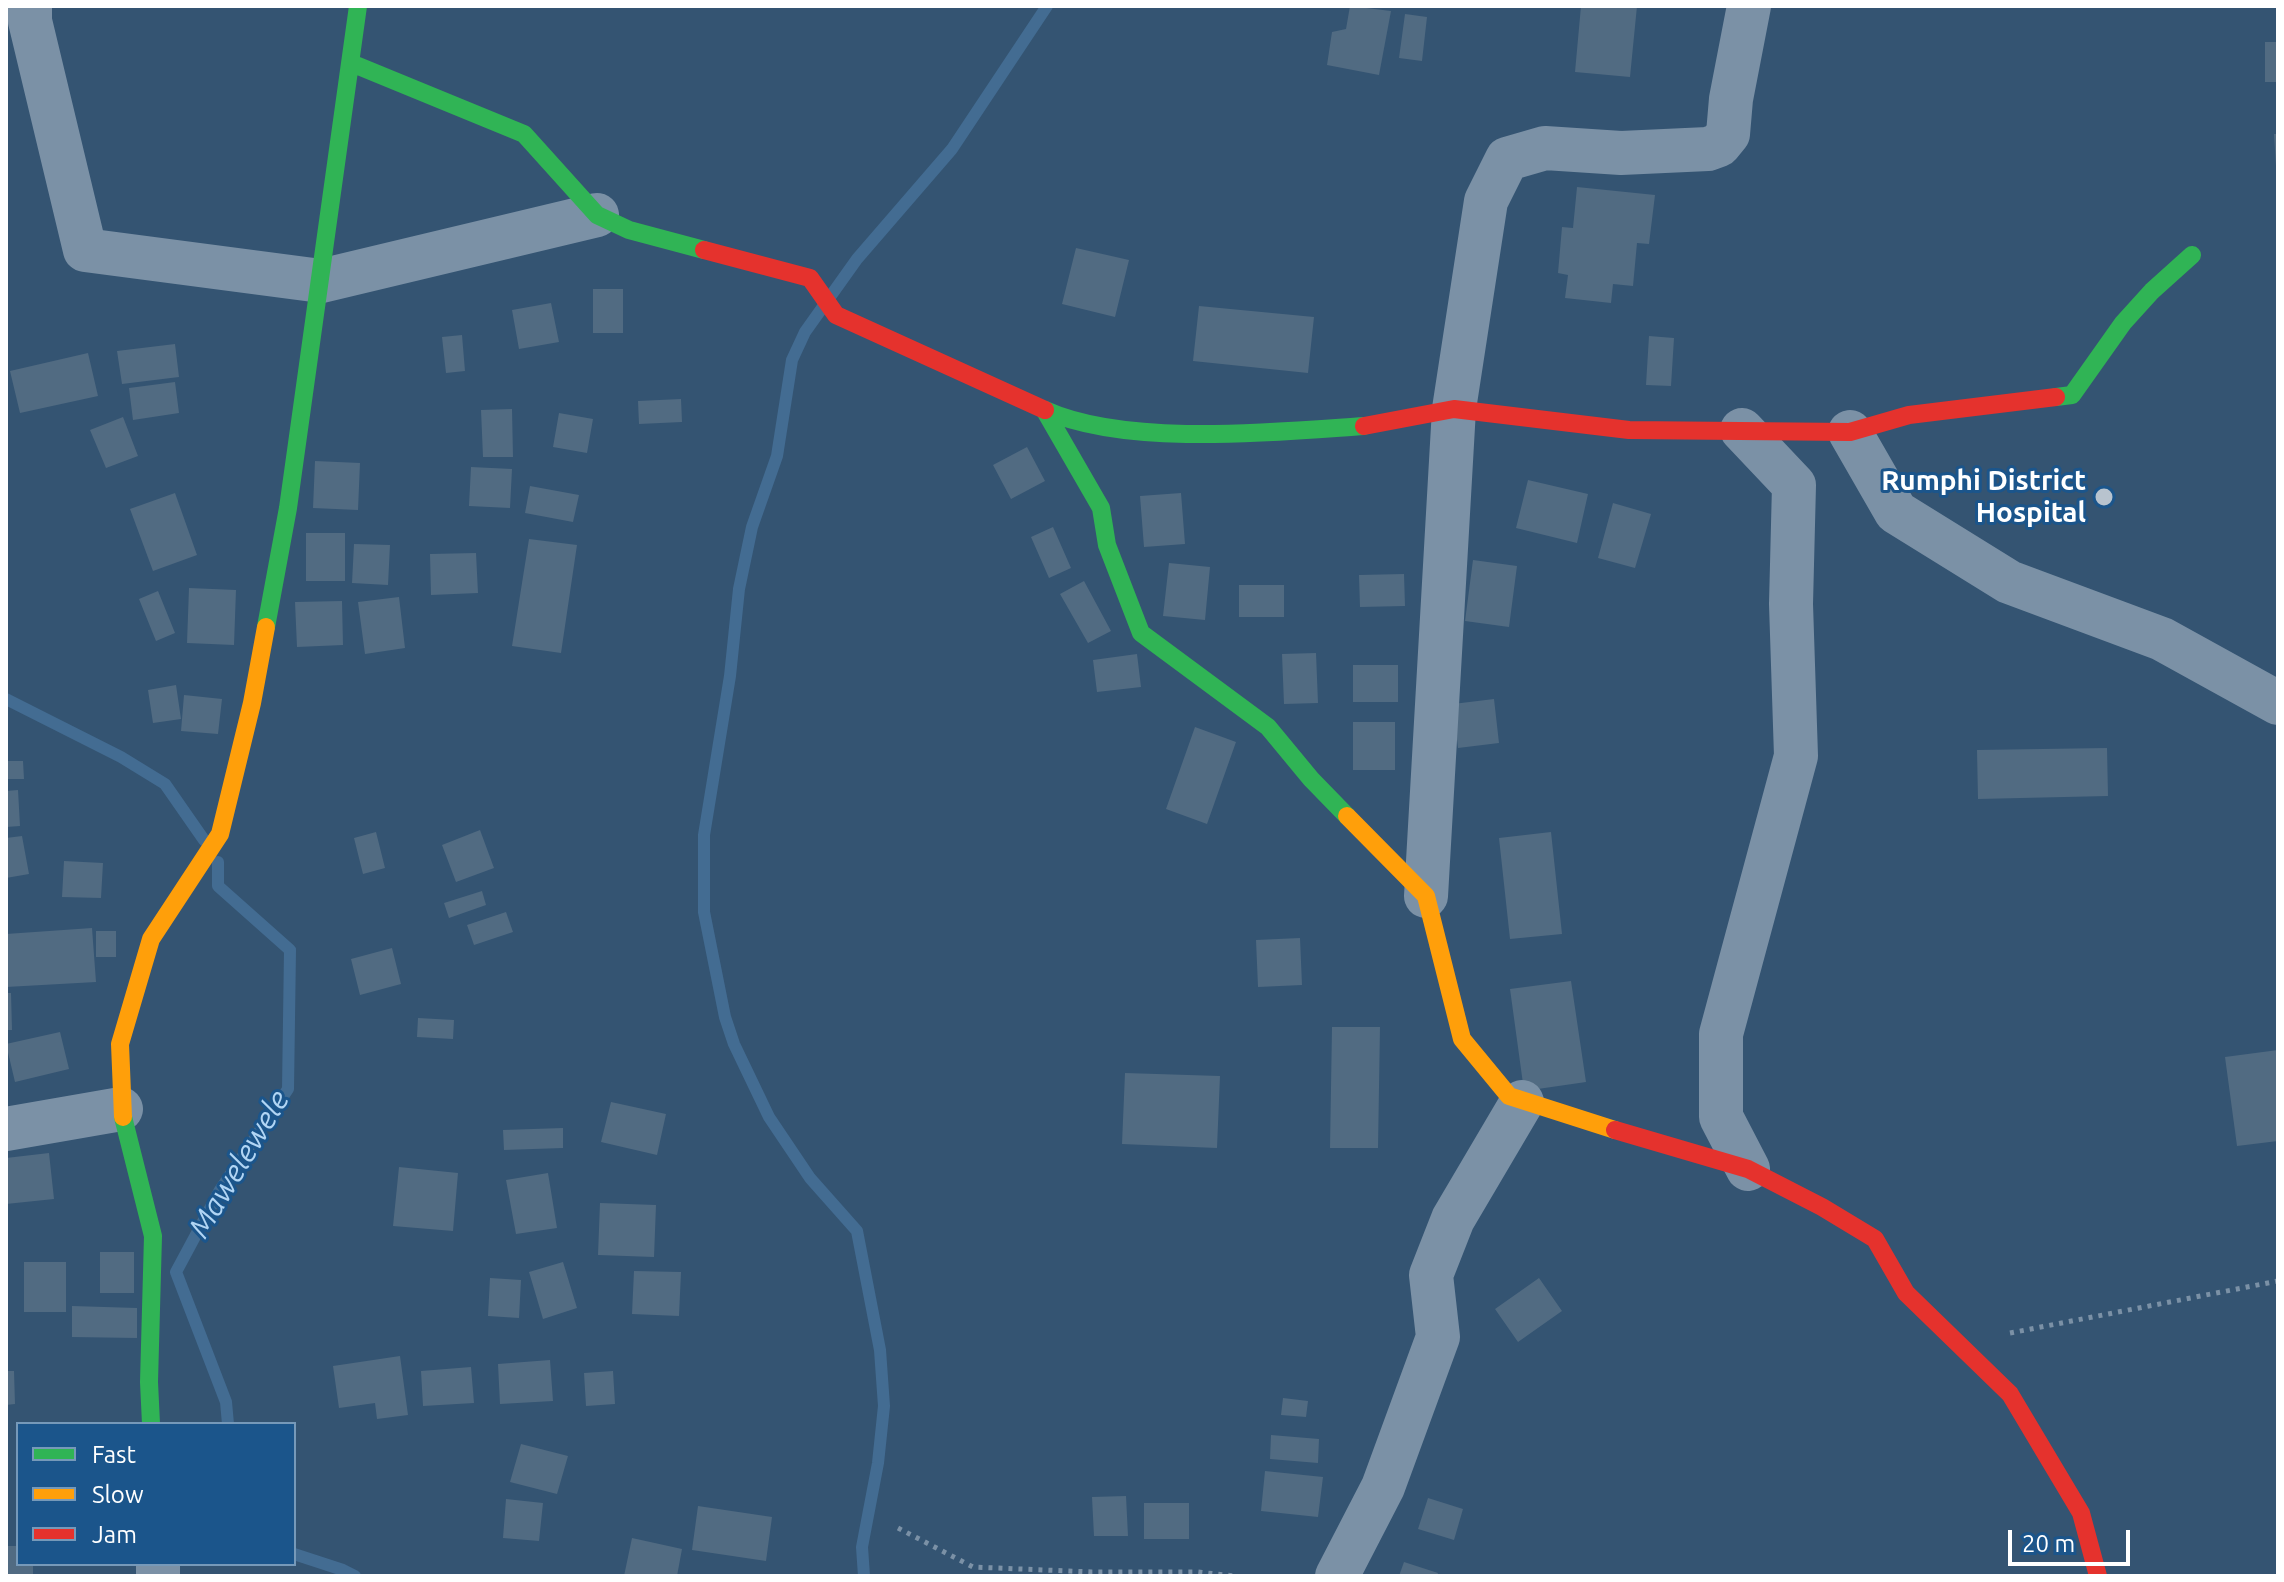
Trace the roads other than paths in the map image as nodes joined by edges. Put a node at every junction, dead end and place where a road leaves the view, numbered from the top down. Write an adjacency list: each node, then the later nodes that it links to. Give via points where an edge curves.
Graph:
1 (30, 6): 7 (street, via 85,250)
2 (358, 6): 4 (street)
3 (1749, 6): 8 (street, via 1728,134 1719,145 1621,153 1545,148 1507,159 1486,201)
4 (351, 63): 5 (street, via 524,134); 7 (street)
5 (597, 215): 7 (street); 9 (street, via 629,230 810,278 836,315)
6 (2192, 255): 11 (street, via 2123,323 2072,395 1909,415)
7 (321, 281): 15 (street, via 288,508 252,703 220,834 151,939 120,1044)
8 (1454, 409): 9 (street, via 1364,426 1204,433 1126,430 1071,422); 10 (street, via 1629,430); 13 (street)
9 (1045, 411): 13 (street, via 1101,508 1107,545 1141,633 1268,727 1311,779)
10 (1742, 430): 11 (street); 17 (street, via 1794,485 1796,756 1721,1034 1721,1117)
11 (1850, 432): 12 (street, via 1896,512 2009,582 2162,639)
12 (2278, 703)
13 (1426, 896): 14 (street, via 1462,1039 1509,1096)
14 (1522, 1102): 17 (street); 19 (street, via 1453,1219 1431,1275 1438,1337 1383,1487)
15 (121, 1109): 16 (street); 18 (street, via 153,1236)
16 (6, 1129)
17 (1748, 1169): 20 (street, via 1875,1239 1906,1293 2010,1394 2081,1513)
18 (151, 1422)
19 (1337, 1576)
20 (2098, 1576)

